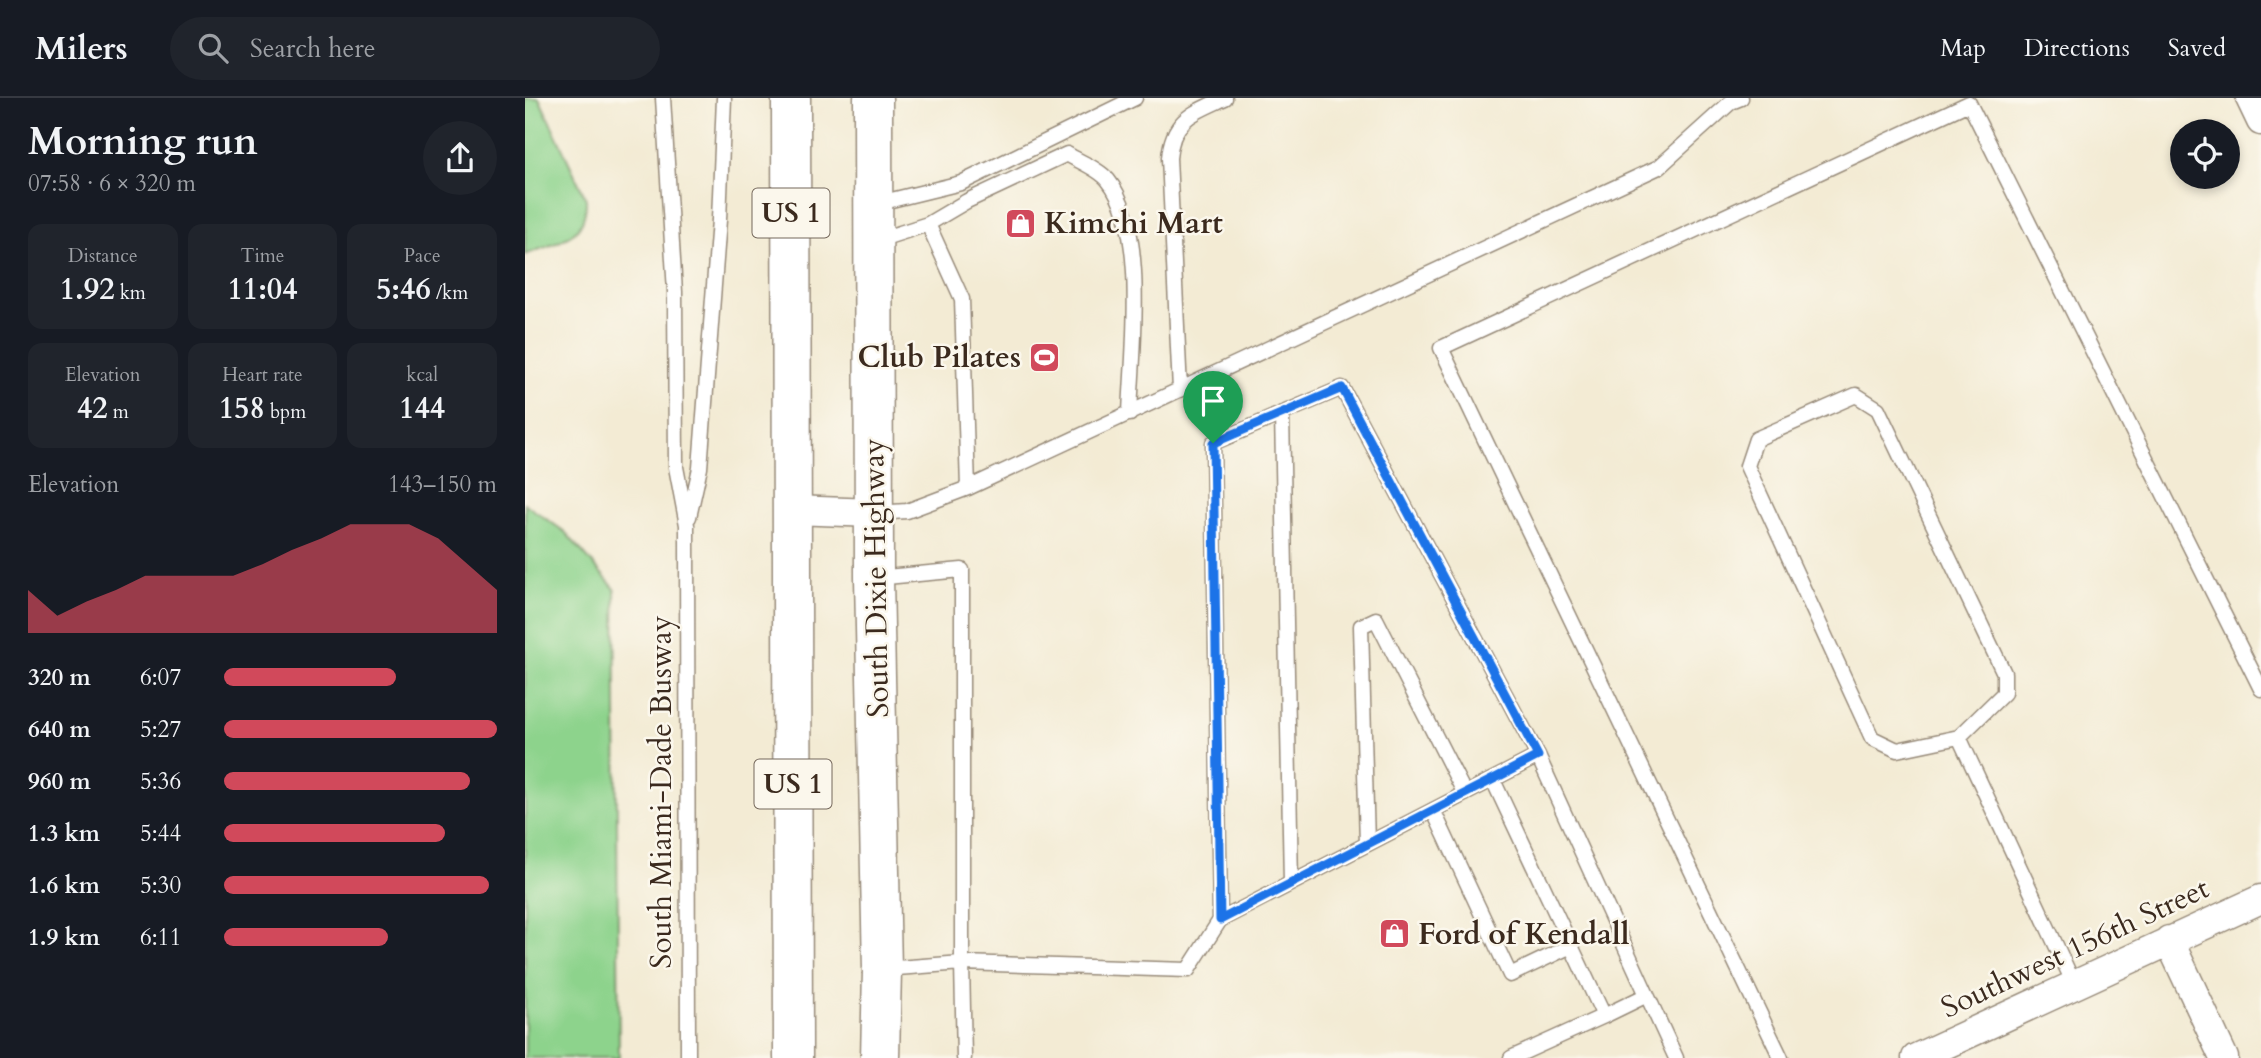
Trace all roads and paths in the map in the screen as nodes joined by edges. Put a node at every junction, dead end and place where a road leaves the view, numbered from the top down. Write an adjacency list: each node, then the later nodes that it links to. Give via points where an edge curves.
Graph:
1 (663, 98): 18 (lane, South Miami-Dade Busway, via 675,292 676,467)
2 (724, 98): 18 (lane, South Miami-Dade Busway, via 699,468)
3 (791, 98): 16 (highway, US 1)
4 (873, 98): 10 (highway, South Dixie Highway / US 1)
5 (1135, 98): 10 (lane)
6 (1225, 98): 12 (lane, via 1185,119 1170,143)
7 (1741, 98): 12 (lane, via 1659,167)
8 (2250, 98): 9 (street)
9 (2261, 121)
10 (873, 223): 11 (lane); 17 (highway, South Dixie Highway / US 1)
11 (929, 224): 13 (lane, via 967,201 1067,155 1107,178 1129,226 1135,272); 15 (lane, via 962,299)
12 (1180, 390): 13 (lane)
13 (1130, 414): 15 (lane)
14 (1282, 414): 22 (lane, via 1342,388); 27 (lane); 29 (lane, via 1213,443)
15 (968, 488): 17 (lane, via 907,511)
16 (792, 510): 17 (street); 38 (highway, US 1)
17 (874, 513): 19 (highway, South Dixie Highway / US 1)
18 (687, 525): 37 (lane, South Miami-Dade Busway)
19 (874, 578): 32 (lane, via 962,570); 33 (highway, South Dixie Highway / US 1)
20 (2261, 689): 43 (lane, via 1969,103 1441,348)
21 (1959, 737): 21 (lane, via 2004,693 2004,673 1878,409 1856,395 1756,439 1747,466 1872,738 1897,750); 34 (lane)
22 (1538, 756): 23 (lane); 35 (lane)
23 (1493, 780): 24 (lane); 31 (lane)
24 (1465, 794): 25 (lane); 26 (lane, via 1376,619 1361,626)
25 (1433, 810): 26 (lane); 31 (lane, via 1510,975)
26 (1367, 844): 27 (lane)
27 (1291, 883): 29 (lane)
28 (2261, 899): 30 (street, Southwest 156th Street)
29 (1220, 920): 32 (lane, via 1188,970)
30 (2169, 940): 34 (street, Southwest 156th Street); 45 (street)
31 (1571, 946): 36 (lane)
32 (962, 962): 33 (lane); 40 (lane)
33 (882, 970): 39 (highway, South Dixie Highway / US 1)
34 (2074, 984): 44 (street, Southwest 156th Street)
35 (1647, 995): 36 (lane); 42 (lane)
36 (1604, 1016): 41 (lane)
37 (688, 1058)
38 (793, 1058)
39 (880, 1058)
40 (964, 1058)
41 (1511, 1058)
42 (1676, 1058)
43 (1781, 1058)
44 (1916, 1058)
45 (2224, 1058)

